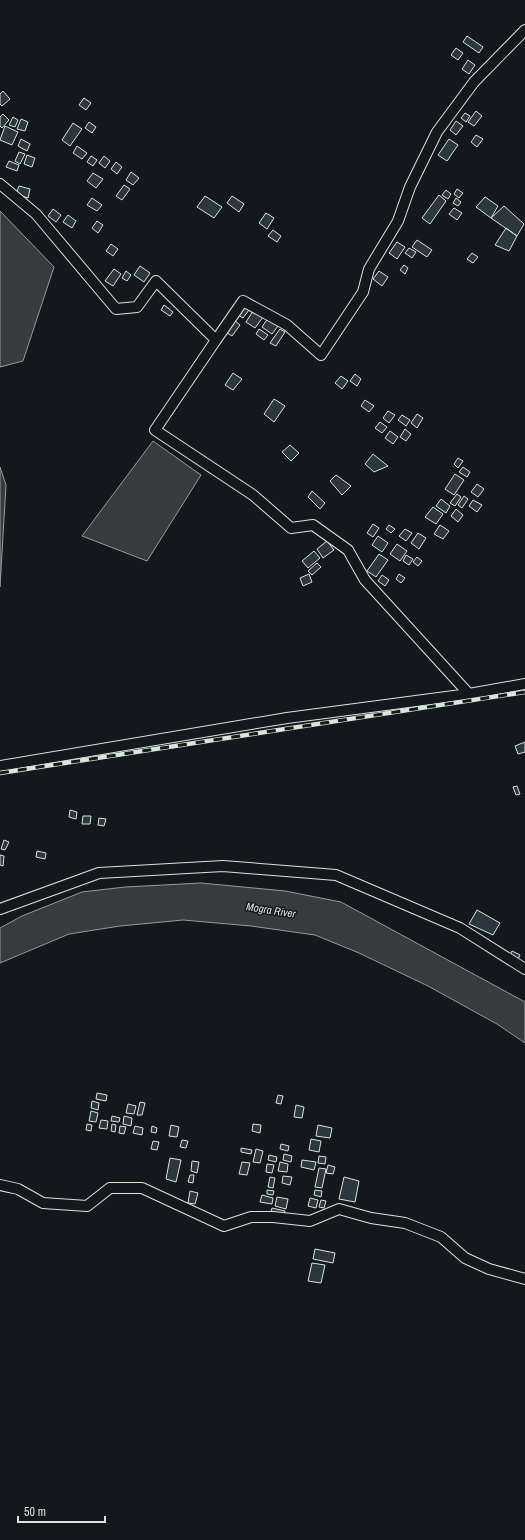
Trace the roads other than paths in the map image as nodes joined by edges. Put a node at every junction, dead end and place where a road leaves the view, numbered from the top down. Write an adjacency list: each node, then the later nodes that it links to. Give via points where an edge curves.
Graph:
1 (525, 30): 3 (street, via 474,82 437,132 410,187 398,221 369,270 363,292 321,355 287,324 244,301)
2 (0, 184): 3 (street, via 36,214 116,309 137,307 156,281)
3 (216, 340): 5 (street, via 155,430 253,495 291,528 313,525 348,550 364,580)
4 (525, 684): 5 (street)
5 (469, 694): 6 (street, via 287,718)
6 (0, 766)
7 (0, 909): 8 (street, via 99,873 223,866 336,875 460,928)
8 (525, 969)
9 (0, 1185): 10 (street, via 18,1189 43,1203 87,1206 110,1188 142,1188 224,1226 251,1217 310,1221 339,1209 371,1218 405,1223 441,1237 465,1258 489,1269)
10 (525, 1279)

